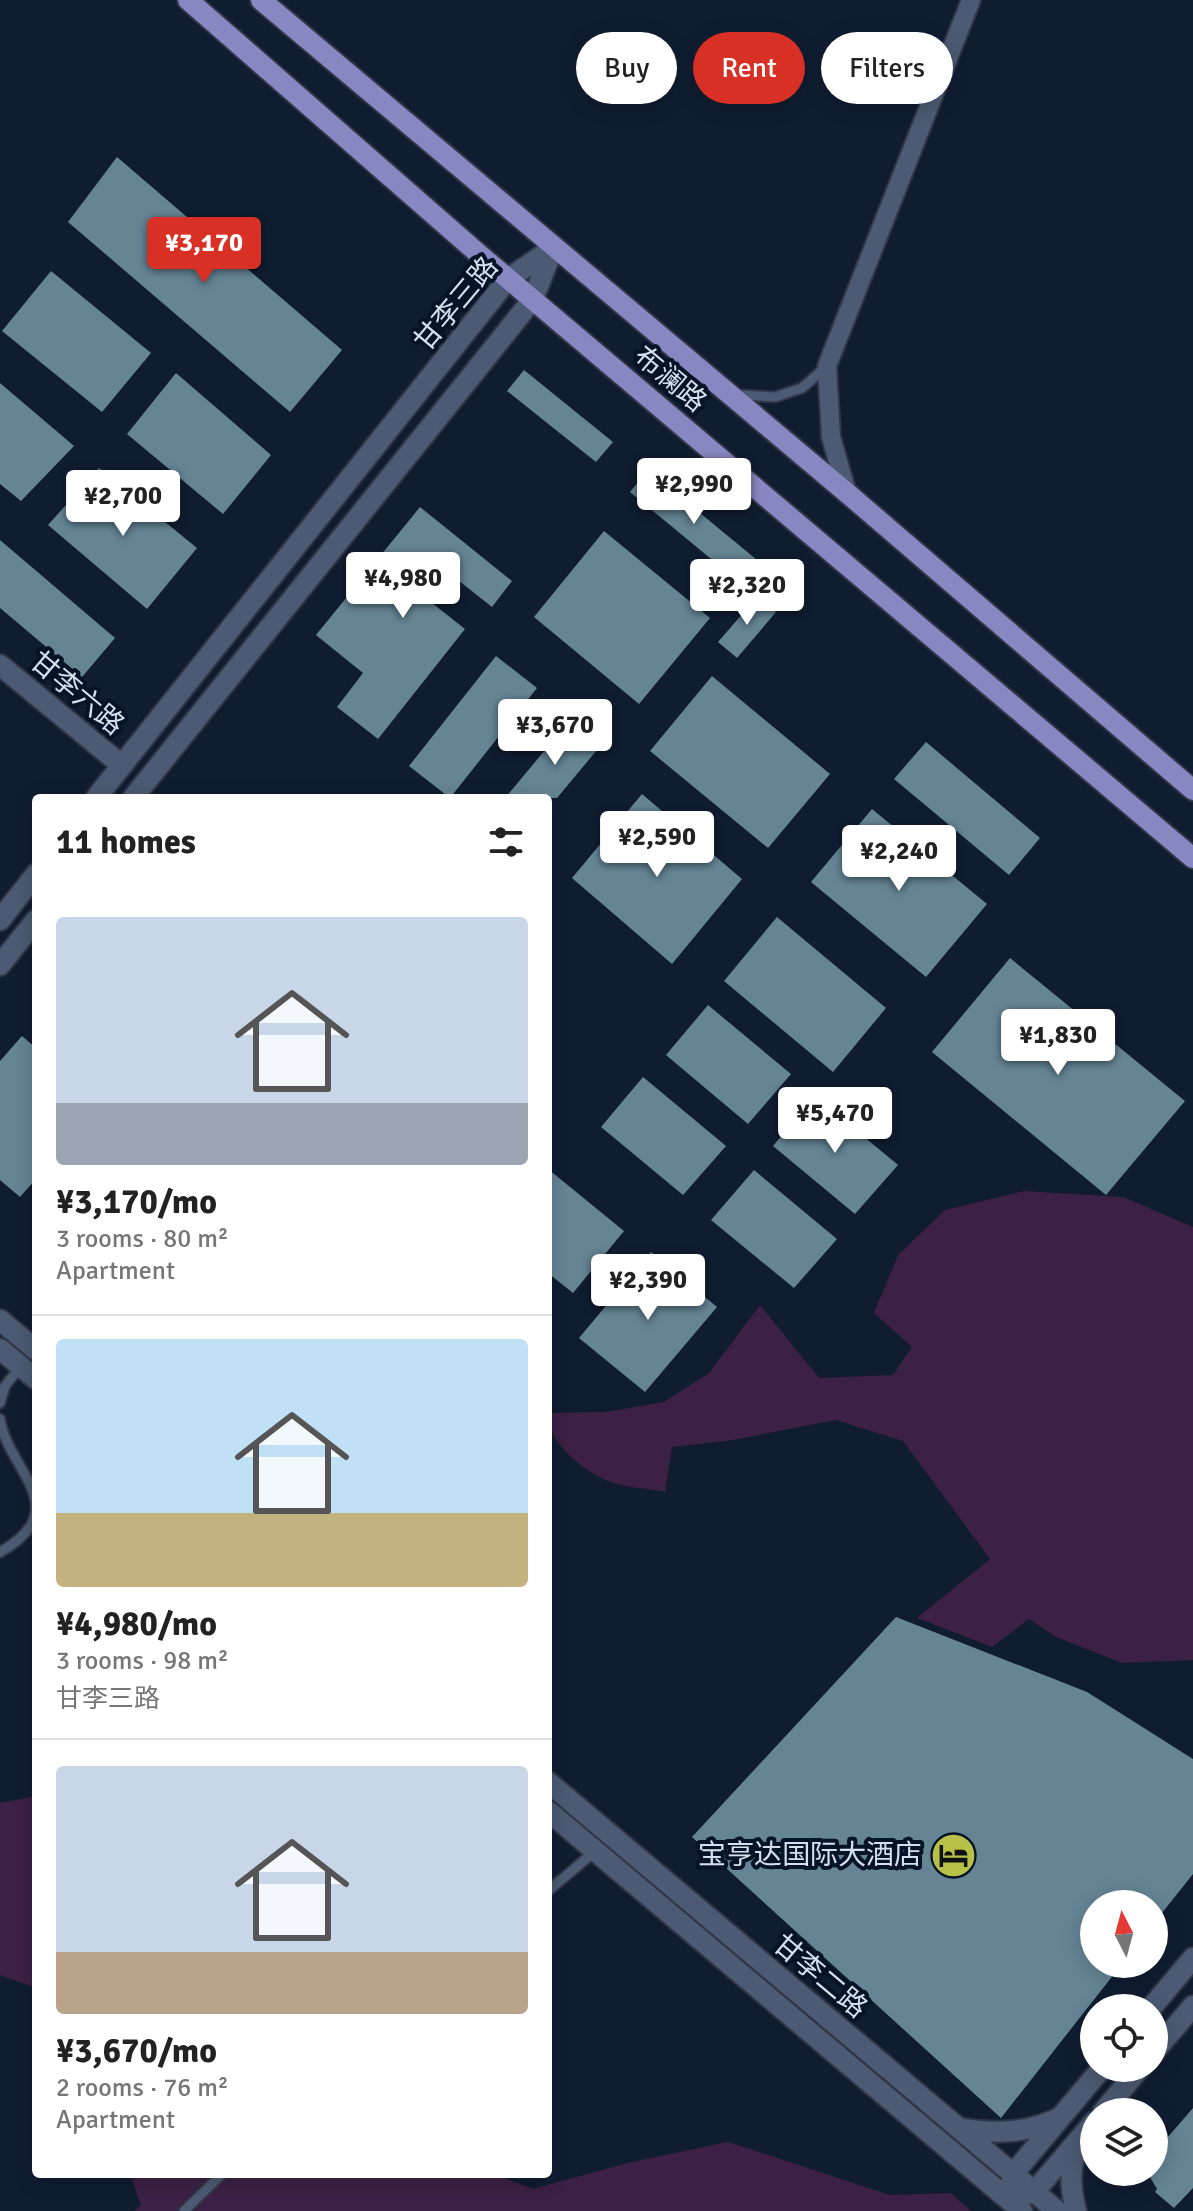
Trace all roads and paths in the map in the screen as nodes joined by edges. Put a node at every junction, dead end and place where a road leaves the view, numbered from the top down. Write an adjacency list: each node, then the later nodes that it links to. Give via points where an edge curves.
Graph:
1 (188, 0): 5 (main road, 布澜路)
2 (261, 0): 4 (main road, 布澜路)
3 (971, 0): 7 (street)
4 (553, 248): 5 (street, 甘李三路); 6 (street, 甘李三路); 8 (main road, 布澜路)
5 (508, 279): 6 (main road, 布澜路); 13 (street, 甘李三路)
6 (533, 299): 14 (street, 甘李三路); 15 (main road, 布澜路)
7 (827, 366): 8 (lane, via 802,388 775,397 749,398); 9 (street, via 831,437)
8 (722, 390): 9 (main road, 布澜路)
9 (847, 493): 12 (main road, 布澜路)
10 (0, 665): 11 (street, 甘李六路)
11 (119, 763)
12 (1193, 790)
13 (99, 794)
14 (136, 794)
15 (1193, 858)
16 (32, 879): 17 (street)
17 (0, 920)
18 (32, 925): 19 (street)
19 (0, 965)
20 (0, 1320): 21 (street)
21 (32, 1347)
22 (0, 1349): 23 (street)
23 (28, 1373): 24 (lane, via 5,1386)
24 (0, 1403)
25 (0, 1419): 26 (lane)
26 (32, 1487)
27 (32, 1521): 28 (lane)
28 (0, 1552)
29 (552, 1785): 41 (street, 甘李二路)
30 (552, 1814): 31 (street, 甘李二路)
31 (595, 1851): 32 (lane); 47 (street, 甘李二路)
32 (552, 1888)
33 (1193, 1958): 34 (street)
34 (1163, 1994)
35 (1193, 2006): 36 (street)
36 (1168, 2035)
37 (1090, 2082): 40 (street)
38 (1128, 2082): 39 (street)
39 (1115, 2098)
40 (1062, 2116): 41 (street, via 1014,2132); 44 (street)
41 (957, 2128): 44 (street, 甘李二路)
42 (1080, 2138): 46 (street)
43 (1080, 2145): 50 (street, via 1071,2165)
44 (1013, 2174): 46 (street, 甘李二路); 47 (street)
45 (218, 2178): 48 (lane)
46 (1034, 2192): 47 (street); 49 (street, 甘李二路)
47 (1016, 2206)
48 (184, 2211)
49 (1057, 2211)
50 (1076, 2211)

